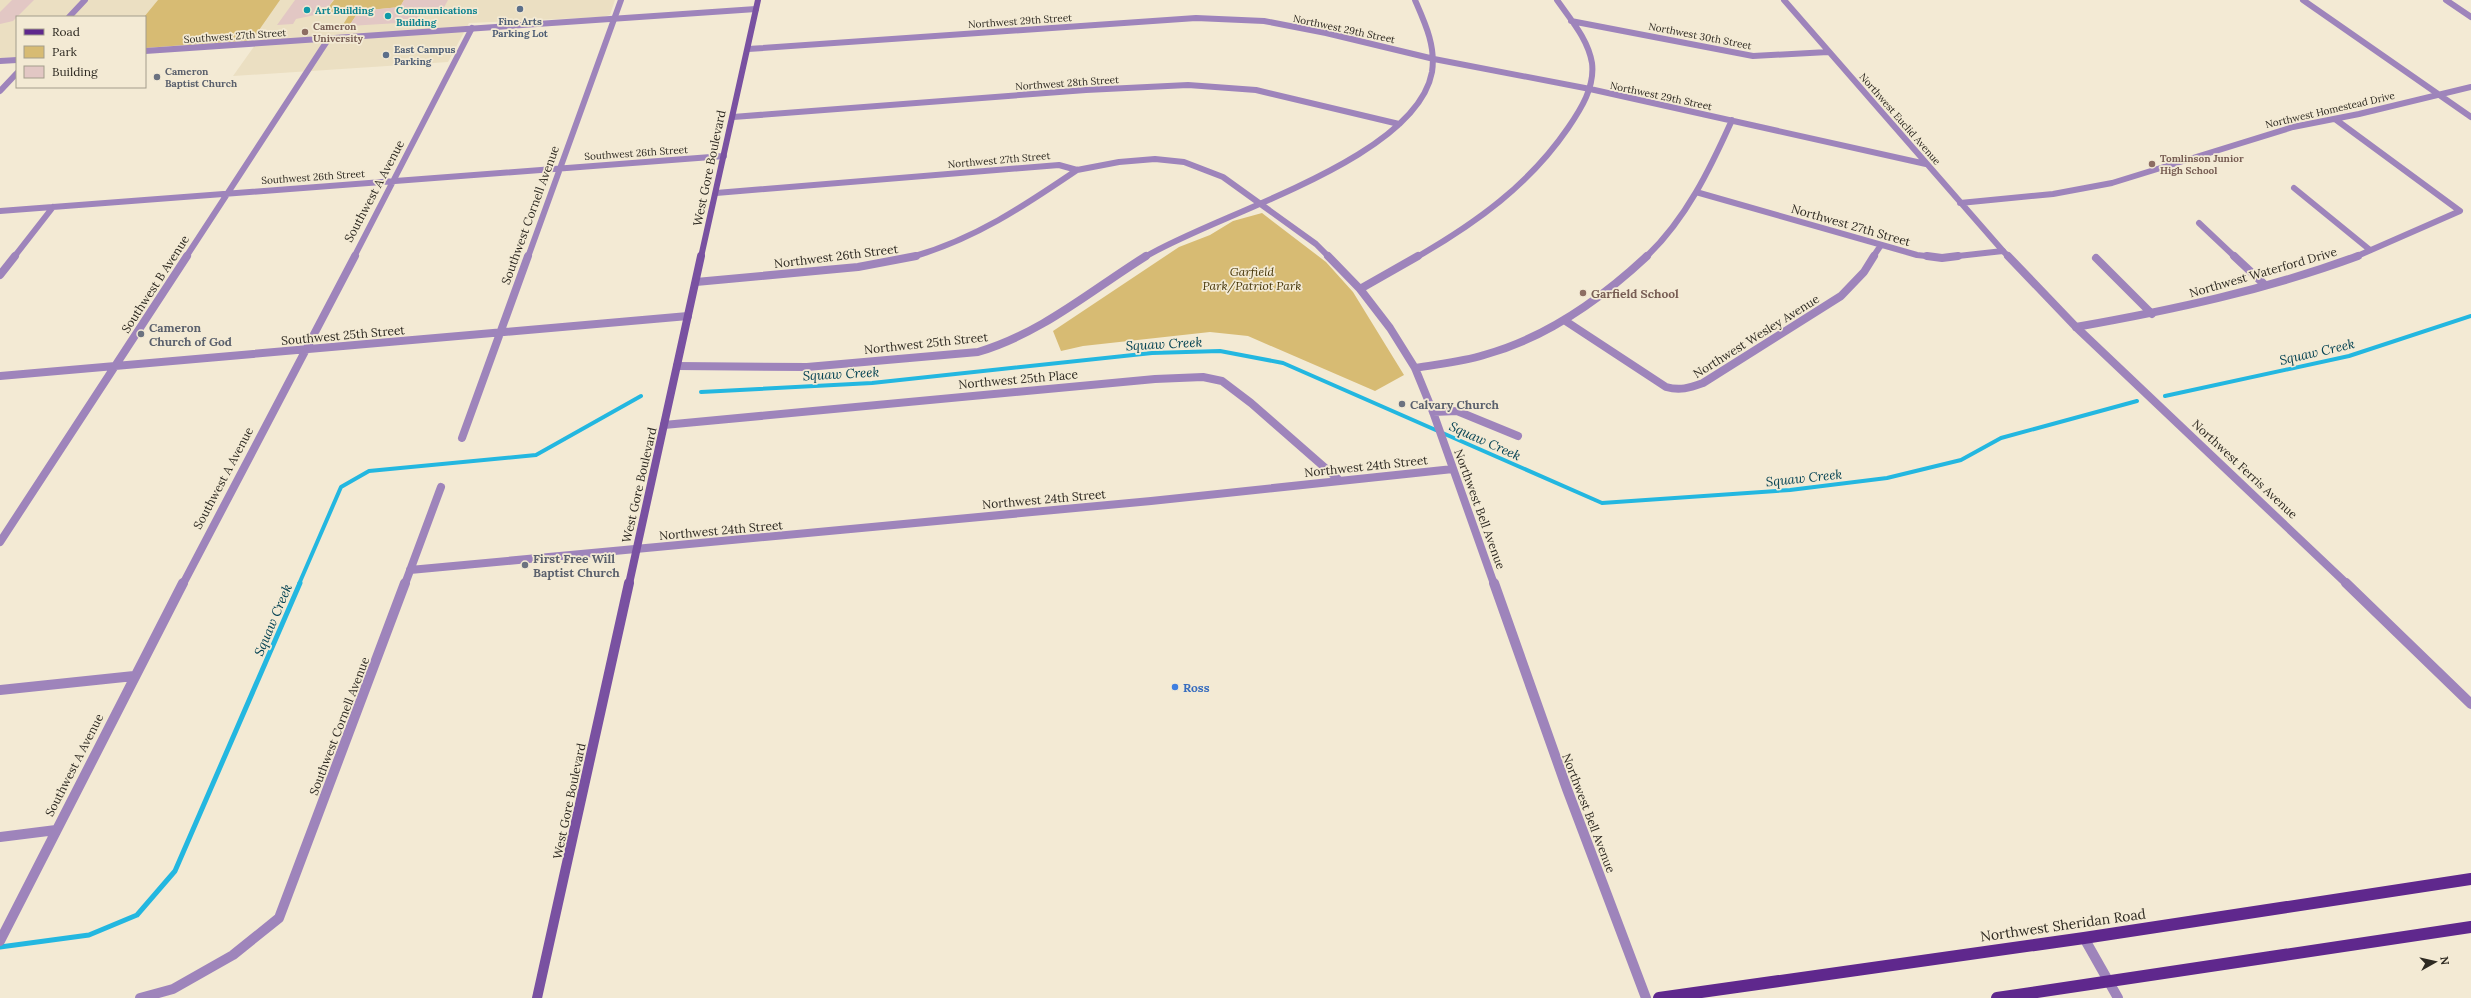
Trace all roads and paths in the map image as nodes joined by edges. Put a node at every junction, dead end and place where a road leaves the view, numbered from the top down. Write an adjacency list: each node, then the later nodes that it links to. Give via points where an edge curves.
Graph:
1 (85, 0): 10 (street)
2 (621, 0): 12 (street, Southwest Cornell Avenue)
3 (758, 0): 9 (main road, West Gore Boulevard)
4 (1415, 0): 19 (street, via 1432,37)
5 (1558, 0): 13 (street)
6 (1784, 0): 18 (street, Northwest Euclid Avenue)
7 (2303, 0): 26 (street)
8 (2446, 0): 11 (street)
9 (756, 10): 12 (street, Southwest 27th Street); 16 (main road, West Gore Boulevard)
10 (70, 16)
11 (2471, 17)
12 (614, 19): 14 (street, Southwest 27th Street); 34 (street, Southwest Cornell Avenue)
13 (1571, 21): 18 (street, Northwest 30th Street, via 1753,56); 24 (street, via 1590,54)
14 (472, 28): 15 (street, Southwest 27th Street); 36 (street, Southwest A Avenue)
15 (329, 38): 17 (street, Southwest 27th Street); 40 (street, Southwest B Avenue)
16 (748, 49): 19 (street, Northwest 29th Street, via 1203,18 1264,21); 27 (main road, West Gore Boulevard)
17 (146, 51)
18 (1828, 52): 33 (street, Northwest Euclid Avenue)
19 (1434, 59): 24 (street, Northwest 29th Street); 31 (street, Northwest 25th Street, via 1421,99)
20 (16, 60): 21 (street)
21 (0, 61)
22 (16, 74): 25 (street)
23 (2471, 87): 26 (street, Northwest Homestead Drive)
24 (1590, 89): 30 (street, Northwest 29th Street); 53 (street, via 1572,121 1539,166 1504,200 1444,240)
25 (0, 91)
26 (2440, 95): 28 (street); 29 (street, Northwest Homestead Drive)
27 (733, 117): 31 (street, Northwest 28th Street, via 1086,90 1188,85 1256,90); 32 (main road, West Gore Boulevard)
28 (2471, 117)
29 (2335, 119): 42 (street, Northwest Homestead Drive, via 2293,127 2112,183 2053,194); 47 (street, Northwest Waterford Drive, via 2460,212)
30 (1732, 120): 33 (street, Northwest 29th Street); 38 (street)
31 (1399, 124): 41 (street, Northwest 25th Street, via 1376,144 1334,168)
32 (724, 156): 34 (street, Southwest 26th Street); 39 (main road, West Gore Boulevard)
33 (1926, 164): 42 (street, Northwest Euclid Avenue)
34 (560, 168): 36 (street, Southwest 26th Street); 58 (street, Southwest Cornell Avenue)
35 (1077, 170): 39 (street, Northwest 27th Street, via 1059,165); 41 (street, Northwest 27th Street, via 1119,162 1155,159 1184,162 1223,177); 51 (street, Northwest 26th Street, via 1017,211 959,242 913,257 858,267)
36 (394, 181): 40 (street, Southwest 26th Street); 59 (street, Southwest A Avenue)
37 (2294, 188): 47 (street)
38 (1696, 192): 46 (street, Northwest 27th Street); 56 (street, via 1667,235 1635,269)
39 (716, 193): 51 (main road, West Gore Boulevard)
40 (226, 194): 43 (street, Southwest 26th Street); 60 (street, Southwest B Avenue)
41 (1259, 202): 53 (street, Northwest 27th Street, via 1316,244); 61 (street, Northwest 25th Street, via 1158,249 1034,330 1001,347 970,353 807,367)
42 (1960, 203): 48 (street, Northwest Euclid Avenue)
43 (53, 207): 44 (street, Southwest 26th Street); 50 (street)
44 (0, 211)
45 (2199, 223): 52 (street)
46 (1881, 246): 48 (street, Northwest 27th Street, via 1942,258); 56 (street, Northwest Wesley Avenue, via 1864,272 1841,296 1793,324 1739,362 1690,388 1678,390 1666,387)
47 (2370, 250): 52 (street, Northwest Waterford Drive)
48 (2003, 251): 57 (street, Northwest Ferris Avenue)
49 (2096, 258): 54 (street)
50 (0, 274)
51 (696, 282): 55 (main road, West Gore Boulevard)
52 (2265, 285): 54 (street, Northwest Waterford Drive)
53 (1360, 289): 62 (street, Northwest Bell Avenue, via 1390,328)
54 (2152, 314): 57 (street, Northwest Waterford Drive)
55 (688, 316): 58 (street, Southwest 25th Street); 61 (main road, West Gore Boulevard)
56 (1564, 320): 62 (street, via 1548,330 1494,353)
57 (2076, 327): 76 (street, Northwest Ferris Avenue, via 2272,511)
58 (500, 332): 59 (street, Southwest 25th Street); 67 (street, Southwest Cornell Avenue)
59 (305, 349): 60 (street, Southwest 25th Street); 74 (street, Southwest A Avenue)
60 (115, 366): 63 (street, Southwest 25th Street); 71 (street, Southwest B Avenue)
61 (677, 366): 65 (main road, West Gore Boulevard)
62 (1415, 368): 64 (street, Northwest Bell Avenue)
63 (0, 376)
64 (1435, 416): 66 (street, via 1457,411); 68 (street, Northwest Bell Avenue)
65 (664, 425): 69 (street, Northwest 25th Place, via 1155,378 1203,377 1222,381); 72 (main road, West Gore Boulevard)
66 (1518, 436)
67 (462, 438)
68 (1453, 469): 69 (street, Northwest 24th Street); 86 (street, Northwest Bell Avenue, via 1567,789)
69 (1339, 480): 72 (street, Northwest 24th Street)
70 (441, 487): 73 (street, Southwest Cornell Avenue)
71 (0, 542)
72 (636, 550): 73 (street, Northwest 24th Street, via 606,550); 85 (main road, West Gore Boulevard)
73 (410, 570): 84 (street, Southwest Cornell Avenue, via 279,918 233,955 173,990)
74 (134, 676): 75 (street); 77 (street, Southwest A Avenue)
75 (0, 690)
76 (2471, 704)
77 (56, 830): 78 (street); 82 (street, Southwest A Avenue)
78 (0, 837)
79 (2471, 880): 81 (main road, Northwest Sheridan Road)
80 (2471, 927): 83 (main road)
81 (2084, 938): 83 (street); 87 (main road, Northwest Sheridan Road)
82 (0, 941)
83 (2108, 981): 88 (main road); 89 (street)
84 (140, 998)
85 (537, 998)
86 (1646, 998)
87 (1659, 998)
88 (1997, 998)
89 (2118, 998)

